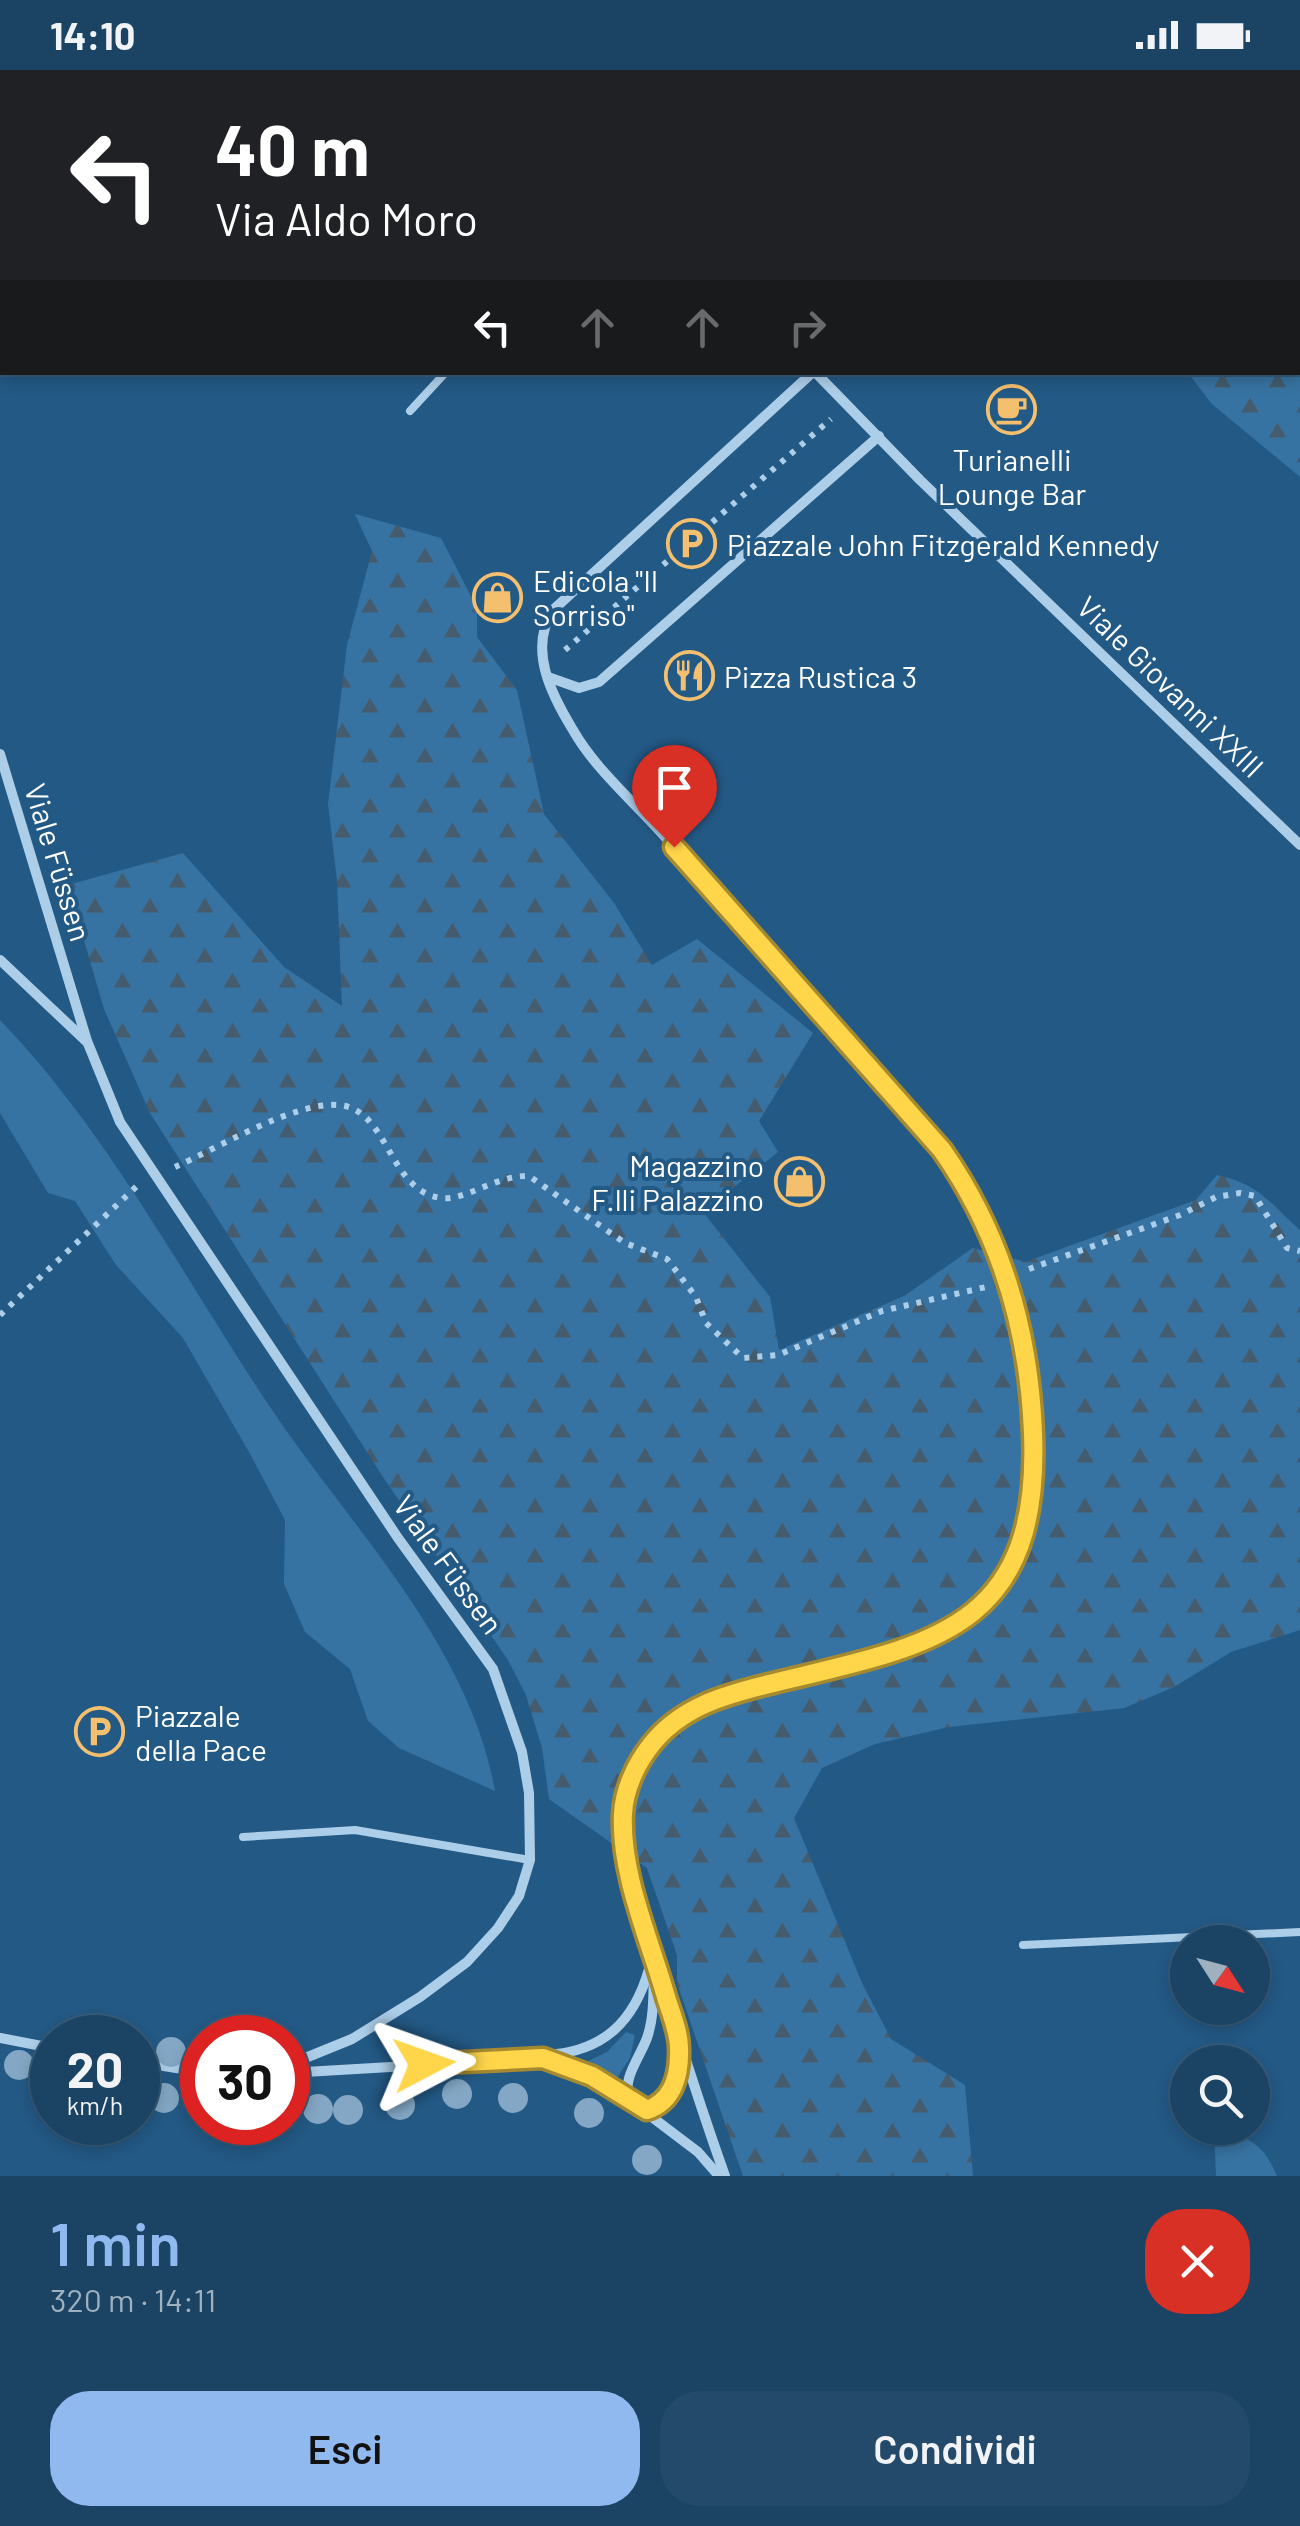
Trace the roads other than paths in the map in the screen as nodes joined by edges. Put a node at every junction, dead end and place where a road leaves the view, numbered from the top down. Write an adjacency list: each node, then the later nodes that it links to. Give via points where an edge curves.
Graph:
1 (443, 375): 4 (lane)
2 (811, 375): 6 (street, via 552,610 540,630)
3 (817, 375): 5 (street, Viale Giovanni XXIII)
4 (410, 411)
5 (880, 436): 6 (street, via 599,682 578,688); 8 (street, Viale Giovanni XXIII)
6 (546, 672): 15 (street, via 576,736 942,1150 975,1200 1019,1311 1027,1350 1034,1454 1028,1520 992,1598 950,1630 882,1657 710,1700 663,1731 632,1777 623,1816 636,1898)
7 (0, 754): 10 (street, Viale Füssen)
8 (1300, 845)
9 (0, 960): 10 (street, Viale Füssen)
10 (87, 1041): 12 (street, Viale Füssen, via 120,1122 493,1669 522,1752)
11 (243, 1837): 12 (lane, via 355,1830)
12 (530, 1860): 19 (street, Viale Füssen, via 512,1909 453,1974)
13 (1300, 1932): 14 (lane)
14 (1024, 1944)
15 (654, 1953): 18 (street); 20 (street, via 628,2020 608,2036 568,2054); 22 (street, via 648,2036 626,2087)
16 (0, 2038): 17 (street)
17 (30, 2044)
18 (679, 2044): 22 (street, via 670,2094 655,2107); 23 (street)
19 (310, 2058)
20 (508, 2058): 21 (street); 22 (street, via 562,2062)
21 (310, 2068)
22 (636, 2105): 23 (street)
23 (722, 2176)

